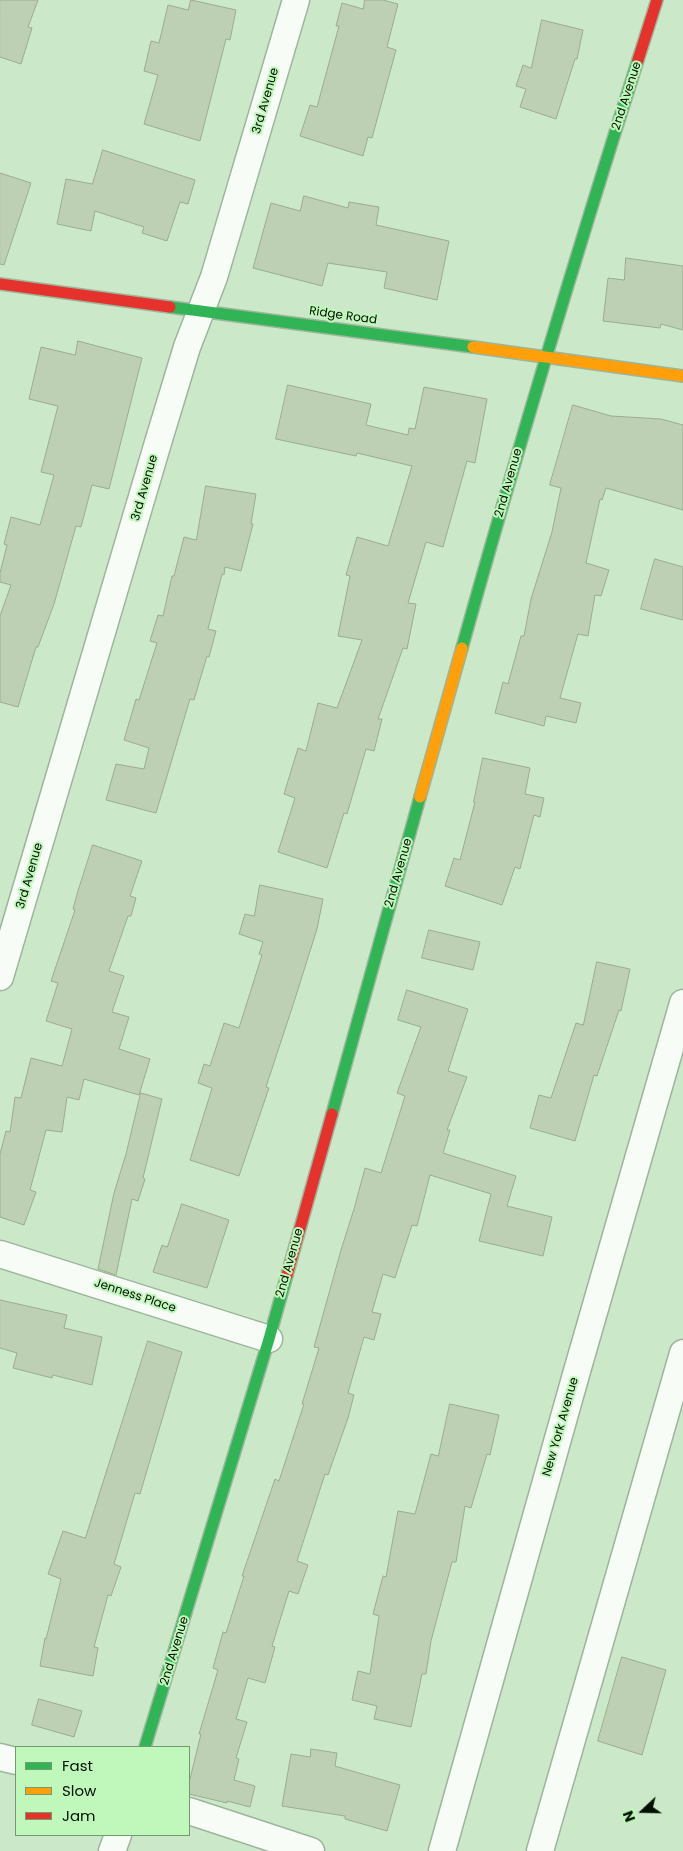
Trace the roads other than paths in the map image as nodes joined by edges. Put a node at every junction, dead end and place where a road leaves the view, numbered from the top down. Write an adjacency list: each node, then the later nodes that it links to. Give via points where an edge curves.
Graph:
1 (296, 0): 4 (street, 3rd Avenue, via 214,277)
2 (657, 0): 5 (street, 2nd Avenue)
3 (0, 284): 4 (street, Ridge Road)
4 (200, 312): 5 (street, Ridge Road); 7 (street, 3rd Avenue, via 157,446)
5 (546, 356): 6 (street, Ridge Road); 10 (street, 2nd Avenue)
6 (683, 376)
7 (0, 977)
8 (681, 1018): 19 (street, New York Avenue)
9 (0, 1254): 10 (street, Jenness Place)
10 (269, 1339): 12 (street, 2nd Avenue)
11 (683, 1353): 20 (street)
12 (145, 1746)
13 (0, 1757): 14 (street)
14 (15, 1761)
15 (190, 1811): 18 (street)
16 (118, 1836): 17 (street)
17 (112, 1851)
18 (311, 1851)
19 (442, 1851)
20 (540, 1851)

